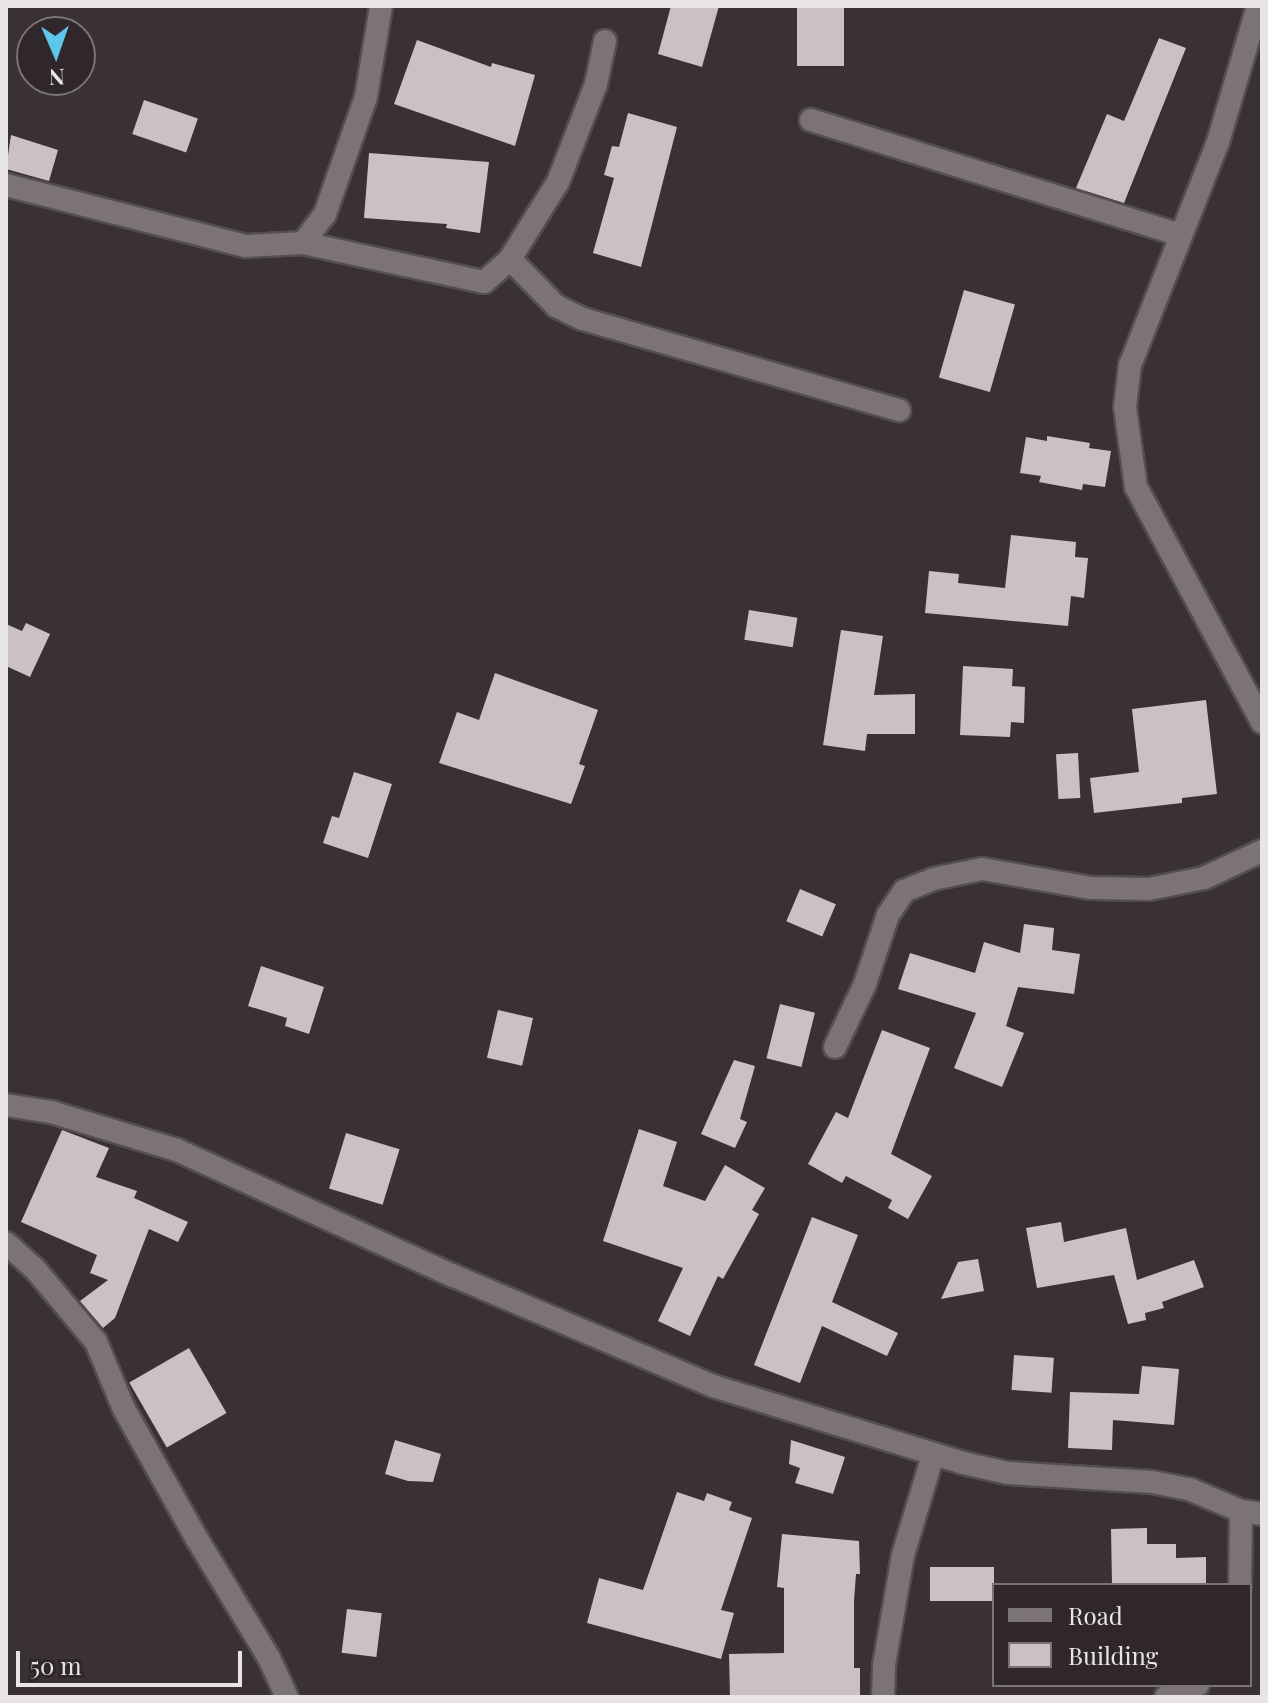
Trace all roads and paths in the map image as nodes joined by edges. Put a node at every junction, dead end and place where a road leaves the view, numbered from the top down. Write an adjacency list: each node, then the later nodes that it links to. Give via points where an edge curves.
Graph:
1 (381, 6): 7 (street, via 366,97 325,214)
2 (1258, 6): 6 (street, via 1218,142)
3 (605, 41): 8 (street, via 596,84 558,182)
4 (811, 120): 6 (street)
5 (6, 185): 7 (street, via 246,246)
6 (1180, 235): 10 (street, via 1130,365 1125,407 1136,487)
7 (303, 243): 8 (street, via 484,282)
8 (510, 259): 9 (street, via 556,306 583,319)
9 (899, 410)
10 (1262, 722)
11 (1262, 851): 12 (street, via 1204,878 1149,889 1091,888 982,869 904,891 888,915 865,984)
12 (835, 1047)
13 (6, 1105): 15 (street, via 51,1112 177,1150 713,1386)
14 (6, 1243): 19 (street, via 96,1342 124,1409)
15 (933, 1455): 16 (street, via 1008,1473 1152,1482 1189,1489); 20 (street, via 903,1555)
16 (1252, 1513): 17 (street)
17 (1240, 1583)
18 (1193, 1687): 21 (street)
19 (287, 1697)
20 (883, 1697)
21 (1166, 1697)

